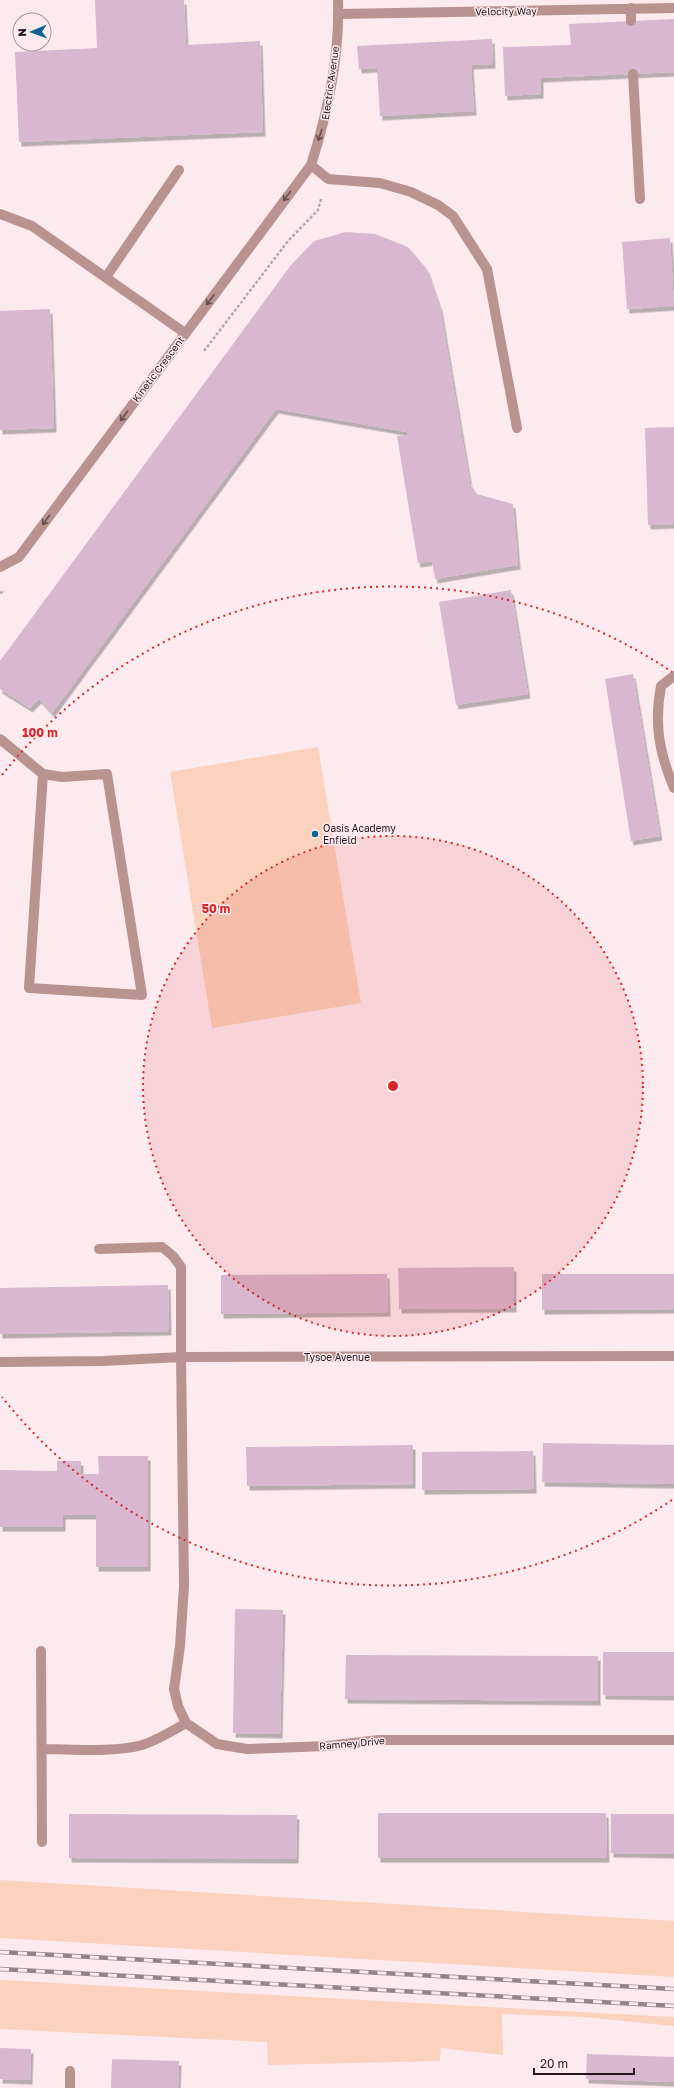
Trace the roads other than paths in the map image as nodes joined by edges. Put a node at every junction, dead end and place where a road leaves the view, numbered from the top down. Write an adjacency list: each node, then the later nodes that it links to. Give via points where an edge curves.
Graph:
1 (338, 0): 4 (street, Electric Avenue)
2 (631, 8): 3 (street, Velocity Way); 4 (street, Velocity Way); 5 (street)
3 (674, 8)
4 (338, 14): 7 (street, Electric Avenue, one-way to 7, via 334,67 324,123)
5 (631, 21)
6 (633, 74): 9 (street)
7 (311, 165): 12 (street, Kinetic Crescent, one-way to 12); 13 (street, via 328,179 380,184 411,192 438,205 453,216 487,269)
8 (179, 170): 11 (street)
9 (640, 199)
10 (0, 214): 11 (street, via 32,226)
11 (106, 277): 12 (street)
12 (185, 333): 14 (street, Kinetic Crescent, one-way to 14, via 19,557)
13 (517, 428)
14 (0, 568)
15 (674, 676): 18 (street, via 661,686 657,709 658,739)
16 (0, 739): 17 (street)
17 (44, 774): 17 (street, via 62,777 107,774 142,995 29,988)
18 (674, 788)
19 (99, 1249): 21 (street, via 162,1247 173,1256 181,1267)
20 (674, 1356): 21 (street, Tysoe Avenue)
21 (181, 1358): 22 (street, Tysoe Avenue); 24 (street, via 184,1586 174,1689)
22 (0, 1362)
23 (41, 1651): 26 (street)
24 (186, 1723): 25 (street, Ramney Drive, via 217,1744 247,1749 326,1746 379,1740); 26 (street, via 161,1738 141,1745 118,1749)
25 (674, 1740)
26 (42, 1749): 27 (street)
27 (42, 1842)
28 (70, 2071): 29 (street)
29 (70, 2088)

